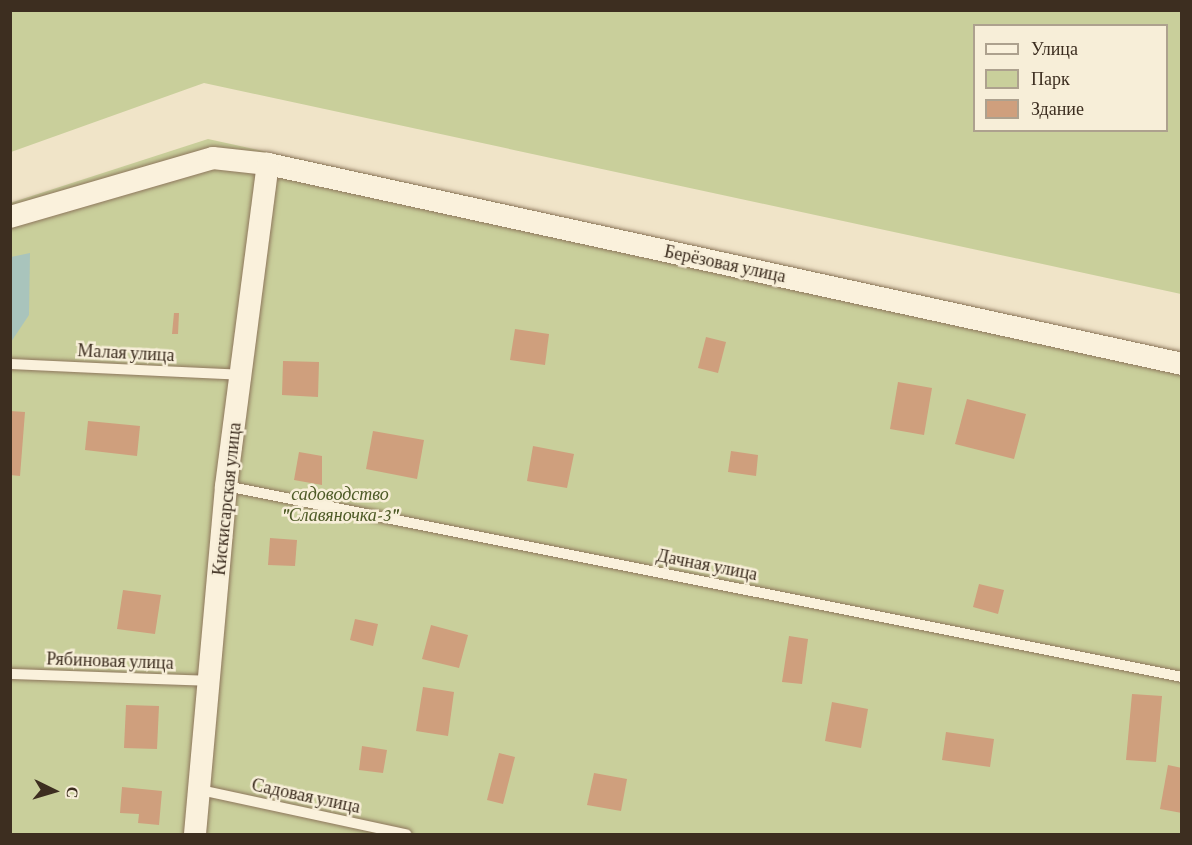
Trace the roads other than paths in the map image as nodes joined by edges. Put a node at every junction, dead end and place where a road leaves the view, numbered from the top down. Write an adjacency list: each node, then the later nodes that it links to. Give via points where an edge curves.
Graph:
1 (268, 164): 2 (street, Берёзовая улица, via 213,158); 4 (street, Берёзовая улица); 5 (street, Кискисарская улица)
2 (10, 217)
3 (10, 364): 5 (lane, Малая улица)
4 (1182, 364)
5 (241, 375): 6 (street, Кискисарская улица)
6 (226, 486): 8 (lane, Дачная улица); 9 (street, Кискисарская улица)
7 (10, 674): 9 (lane, Рябиновая улица)
8 (1182, 677)
9 (209, 681): 10 (street, Кискисарская улица)
10 (200, 790): 11 (street, Кискисарская улица); 12 (lane, Садовая улица)
11 (195, 834)
12 (406, 834)

